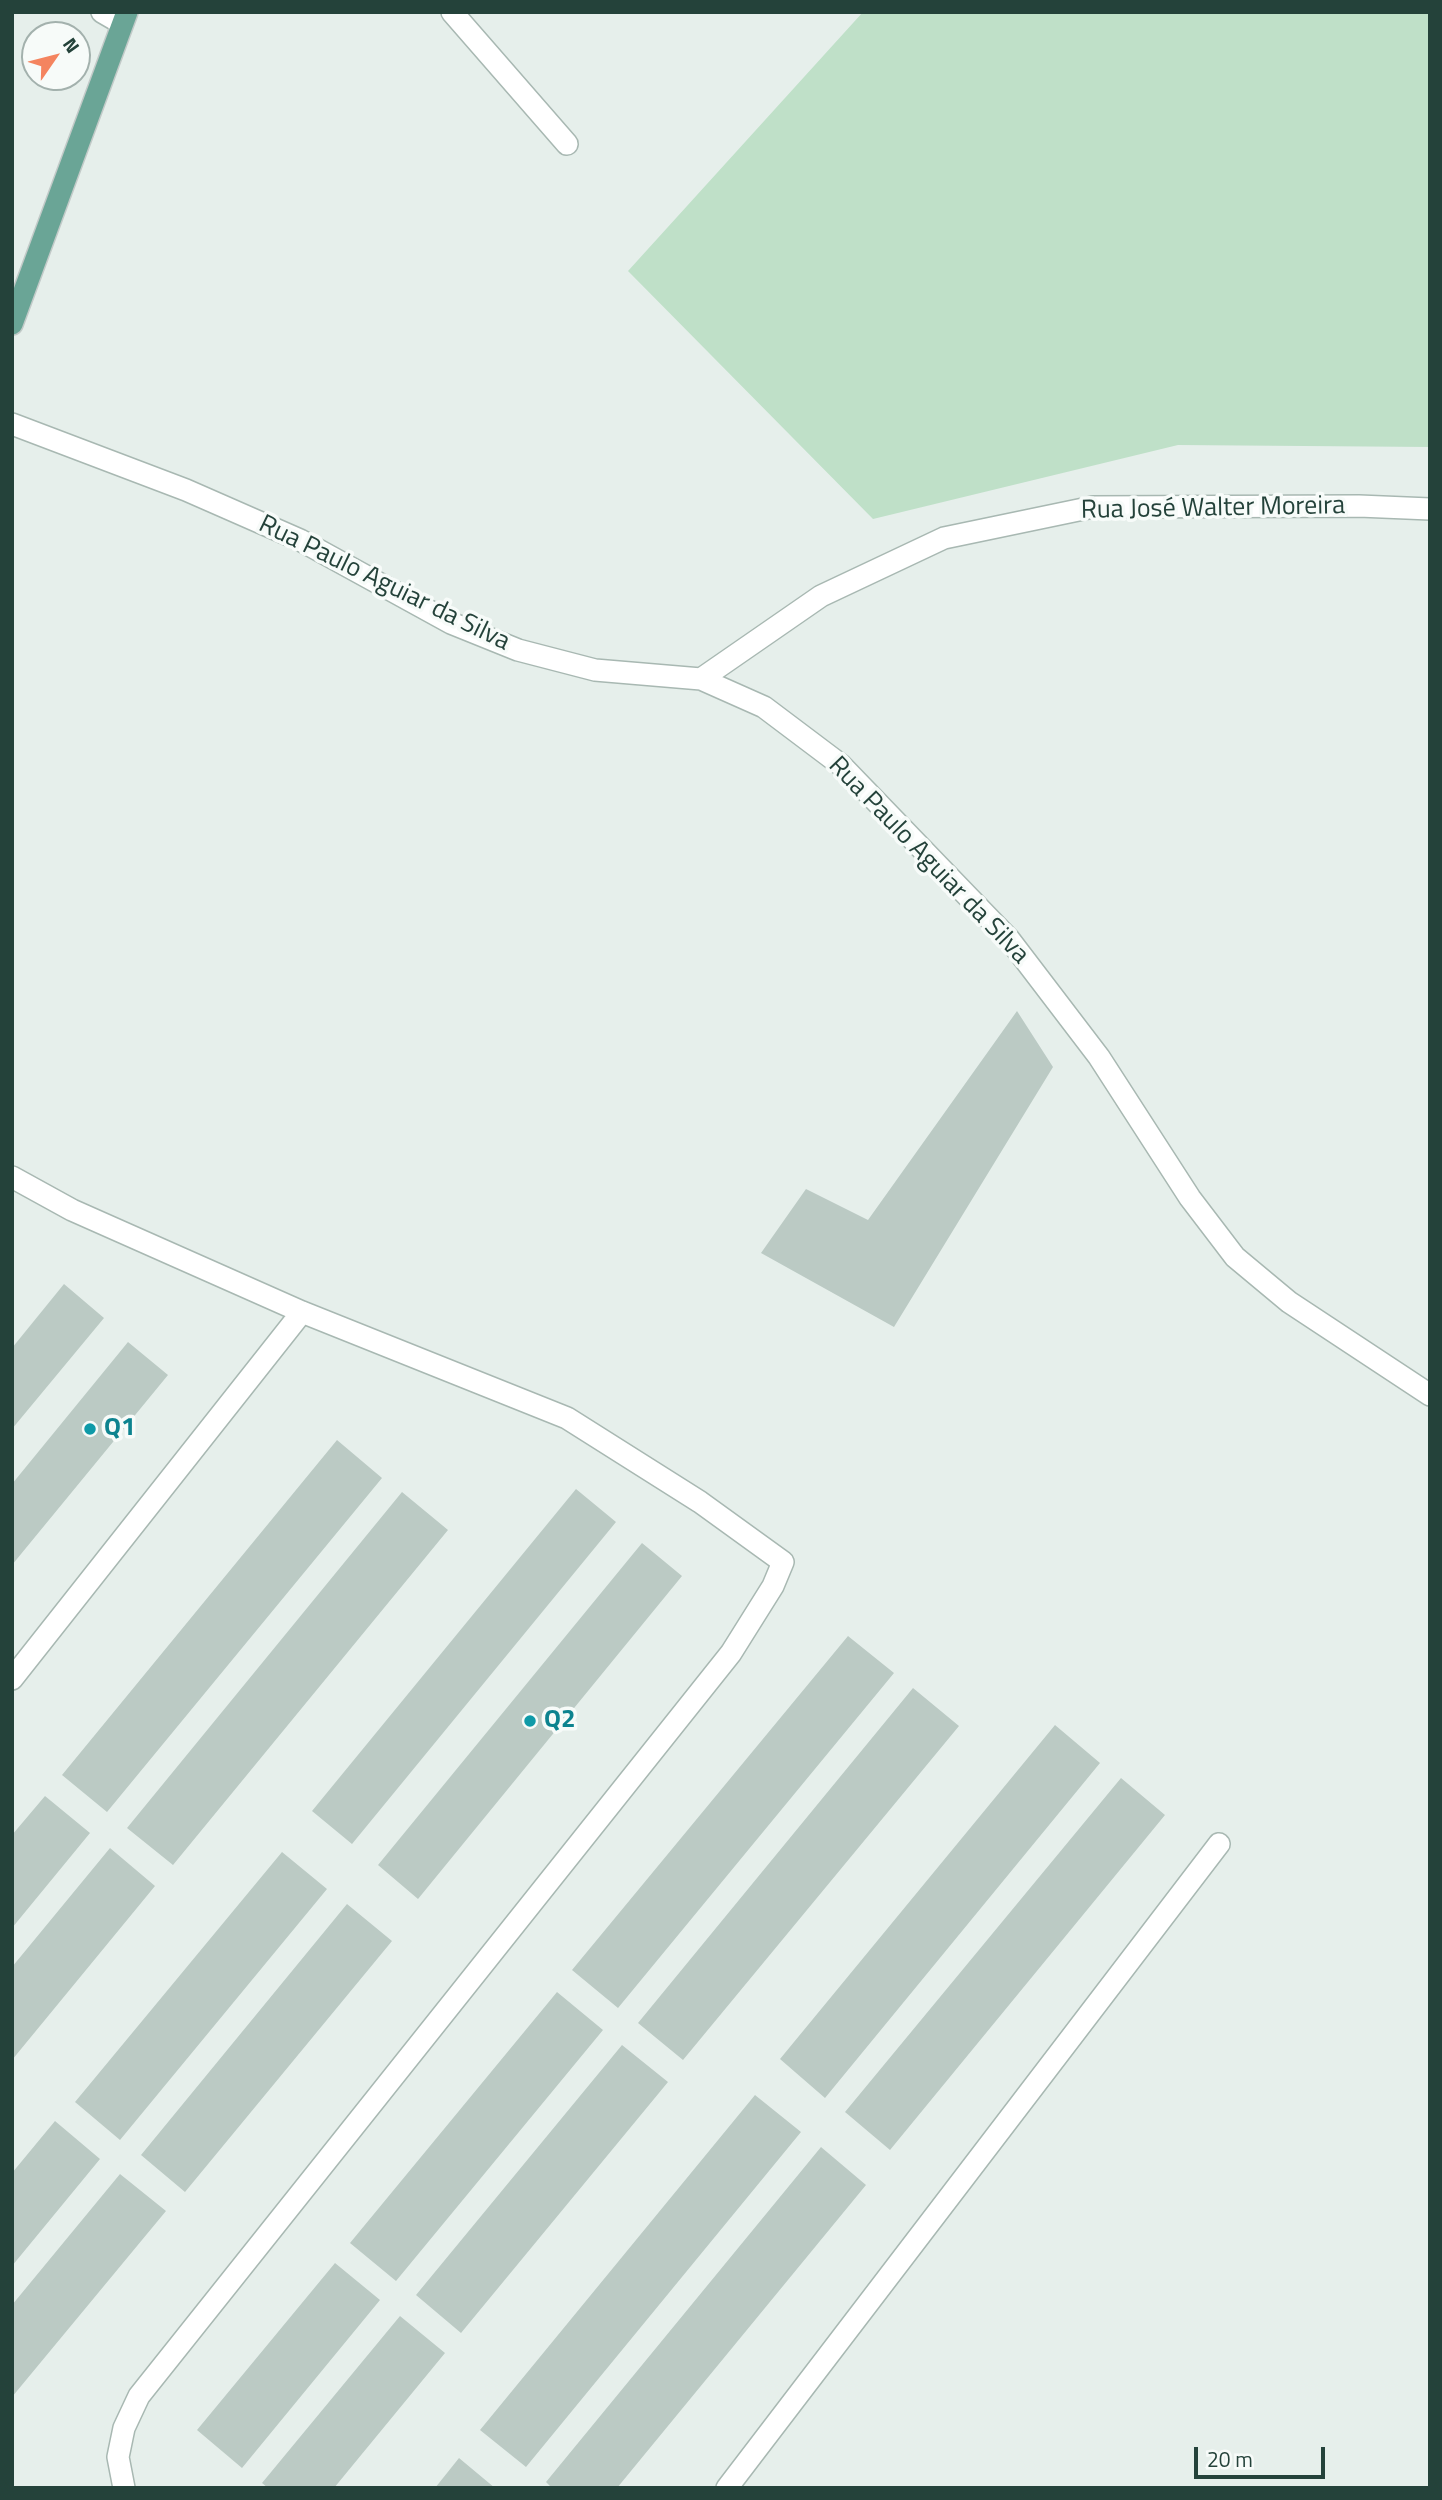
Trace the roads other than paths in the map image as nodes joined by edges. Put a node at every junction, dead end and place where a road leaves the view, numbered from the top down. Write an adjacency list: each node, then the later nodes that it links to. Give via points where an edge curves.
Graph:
1 (103, 12): 3 (street)
2 (452, 12): 4 (street)
3 (124, 18): 5 (main road)
4 (567, 144)
5 (12, 324)
6 (12, 424): 8 (street, Rua Paulo Aguiar da Silva, via 186,490 300,540 452,623 518,650 595,670)
7 (1430, 509): 8 (street, Rua José Walter Moreira, via 1093,507 944,538 821,596)
8 (701, 679): 11 (street, Rua Paulo Aguiar da Silva, via 764,707 841,765 1009,939 1099,1057 1190,1198 1235,1257 1289,1302)
9 (12, 1177): 10 (street, via 72,1210)
10 (302, 1312): 12 (street); 14 (street, via 567,1418 700,1502 783,1562 731,1653 139,2396 124,2428 118,2457)
11 (1430, 1395)
12 (12, 1679)
13 (1219, 1844): 15 (street)
14 (124, 2488)
15 (727, 2488)

